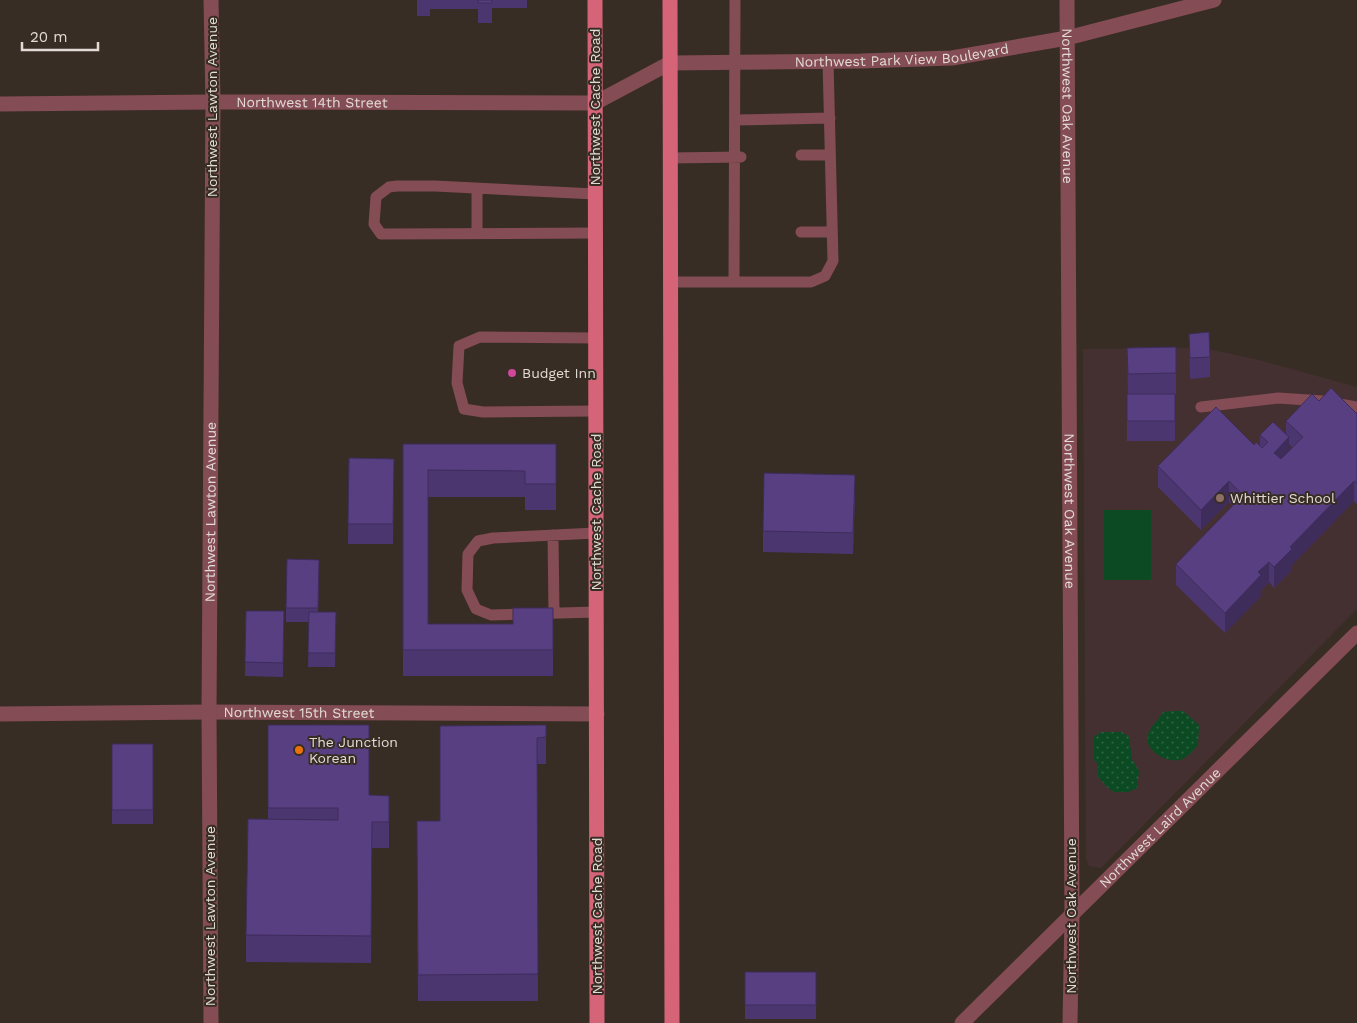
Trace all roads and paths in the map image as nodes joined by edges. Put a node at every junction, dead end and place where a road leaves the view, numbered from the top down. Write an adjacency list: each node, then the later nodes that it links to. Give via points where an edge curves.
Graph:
1 (211, 0): 11 (street, Northwest Lawton Avenue)
2 (595, 0): 12 (main road, Northwest Cache Road)
3 (670, 0): 8 (main road)
4 (735, 0): 9 (lane)
5 (1067, 0): 7 (street, Northwest Oak Avenue)
6 (1214, 0): 7 (street, Northwest Park View Boulevard)
7 (1067, 38): 10 (street, Northwest Park View Boulevard, via 952,58); 40 (street, Northwest Oak Avenue)
8 (670, 62): 9 (street, Northwest Park View Boulevard); 12 (street, Northwest Park View Boulevard); 19 (main road)
9 (735, 62): 10 (street, Northwest Park View Boulevard); 15 (lane)
10 (828, 62): 14 (lane)
11 (213, 102): 12 (street, Northwest 14th Street); 13 (street, Northwest 14th Street); 37 (street, Northwest Lawton Avenue)
12 (595, 103): 21 (main road, Northwest Cache Road)
13 (0, 104)
14 (830, 118): 15 (lane); 17 (lane)
15 (735, 120): 18 (lane)
16 (801, 155): 17 (lane)
17 (830, 155): 23 (lane)
18 (738, 157): 19 (lane); 27 (lane)
19 (670, 158): 26 (main road)
20 (477, 189): 21 (lane); 24 (lane); 24 (lane, via 389,187 376,197 374,224 381,234)
21 (595, 194): 25 (main road, Northwest Cache Road)
22 (800, 232): 23 (lane)
23 (832, 232): 27 (lane, via 833,261 825,276 811,282)
24 (477, 233): 25 (lane)
25 (595, 233): 28 (main road, Northwest Cache Road)
26 (671, 282): 27 (lane); 43 (main road)
27 (734, 282)
28 (596, 338): 31 (main road, Northwest Cache Road); 31 (lane, via 480,337 459,346 457,383 464,408 483,412)
29 (1200, 407): 30 (lane, via 1278,398)
30 (1357, 407)
31 (596, 411): 32 (main road, Northwest Cache Road)
32 (596, 533): 33 (lane); 34 (main road, Northwest Cache Road)
33 (554, 535): 35 (lane); 35 (lane, via 478,540 468,554 467,590 476,609 491,614)
34 (596, 612): 35 (lane); 39 (main road, Northwest Cache Road)
35 (554, 613)
36 (1357, 633): 40 (street, Northwest Laird Avenue)
37 (209, 712): 38 (street, Northwest 15th Street); 39 (street, Northwest 15th Street); 41 (street, Northwest Lawton Avenue)
38 (0, 714)
39 (596, 714): 42 (main road, Northwest Cache Road)
40 (1072, 914): 44 (street, Northwest Laird Avenue); 45 (street, Northwest Oak Avenue)
41 (211, 1023)
42 (597, 1023)
43 (672, 1023)
44 (962, 1023)
45 (1070, 1023)

